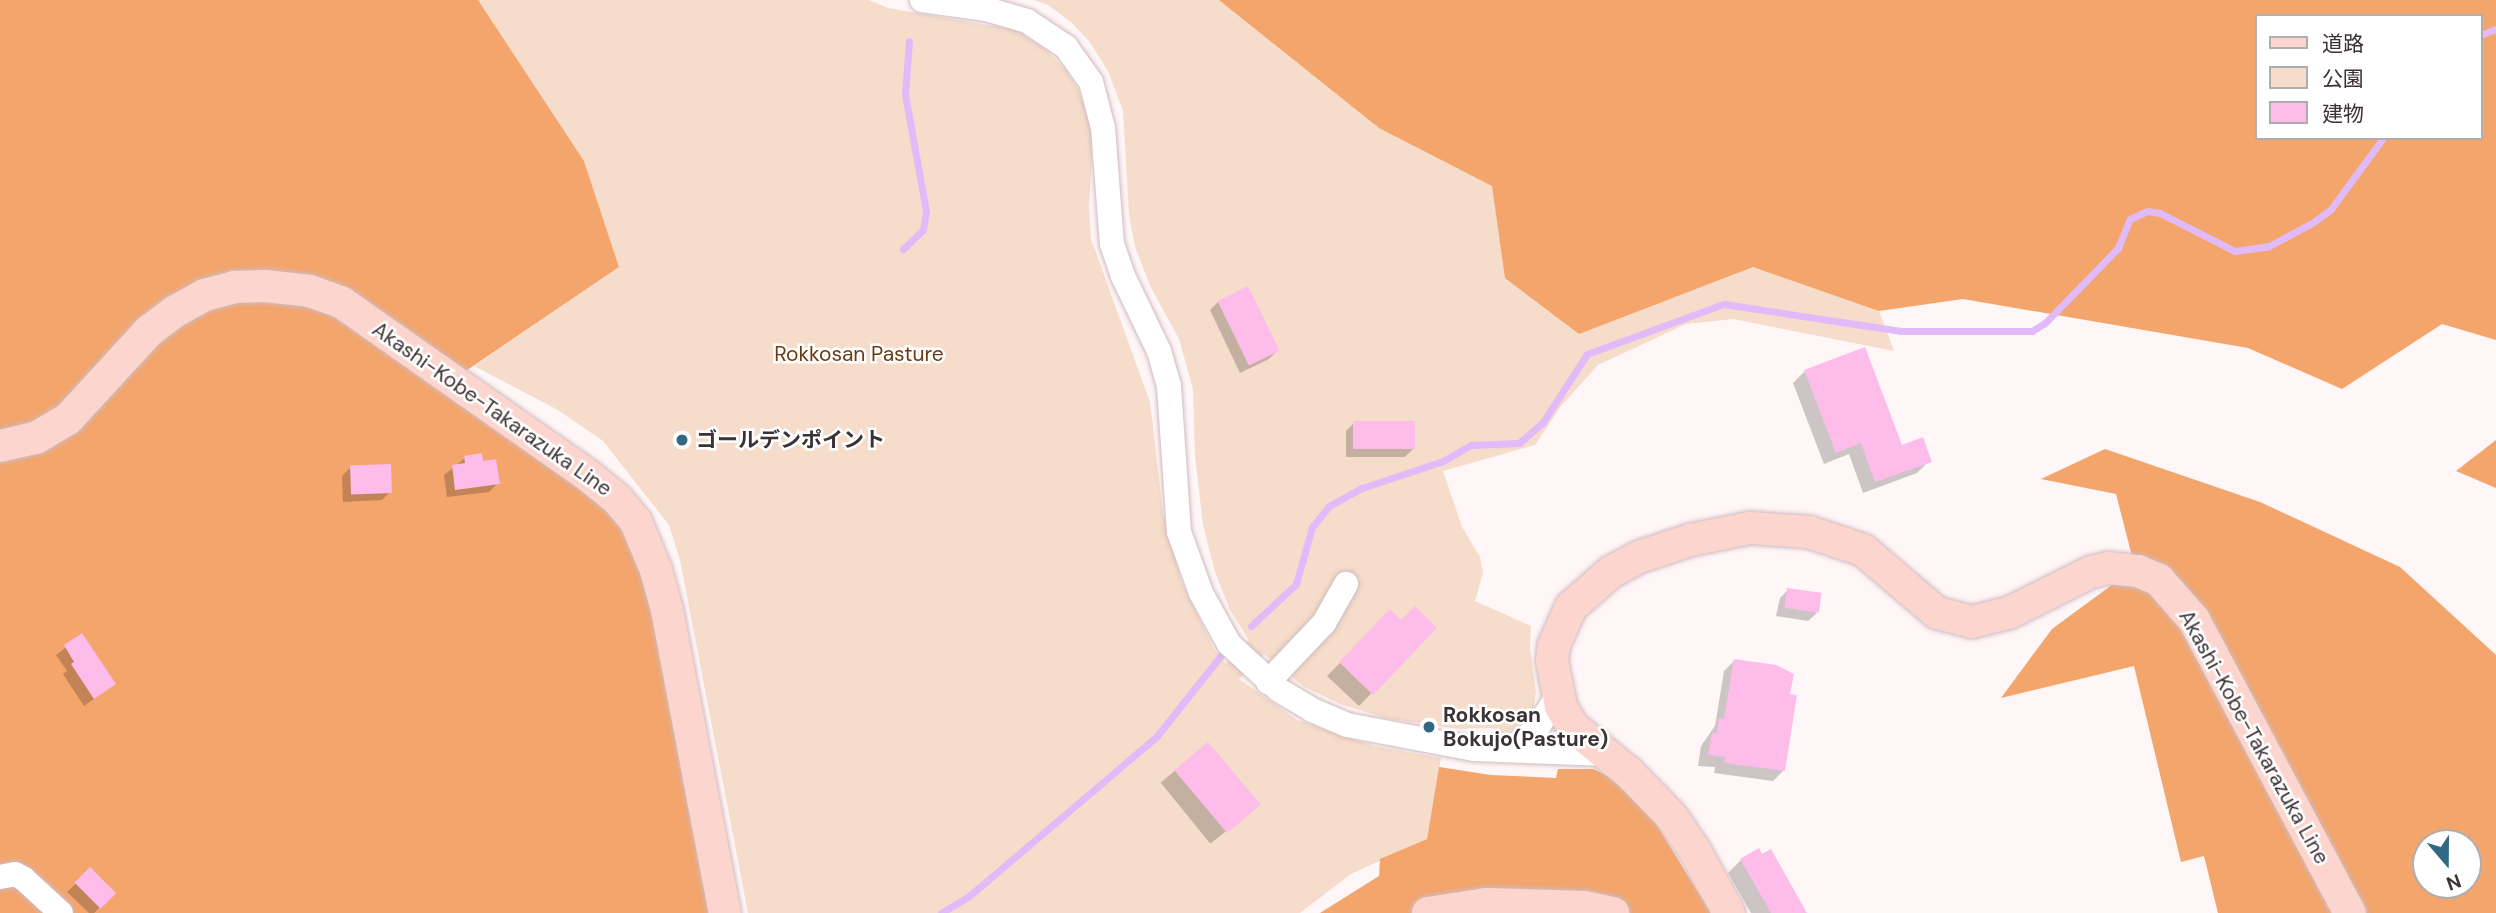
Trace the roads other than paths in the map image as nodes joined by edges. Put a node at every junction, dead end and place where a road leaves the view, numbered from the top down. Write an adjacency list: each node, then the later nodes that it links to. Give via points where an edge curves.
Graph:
1 (922, 0): 4 (street, via 986,9 1027,21 1066,47 1091,82 1103,128 1112,244 1159,351 1169,386 1179,532 1201,593 1229,644)
2 (0, 446): 10 (main road, Akashi-Kobe-Takarazuka Line, via 36,438 68,419 155,326 205,295 234,287 265,286 310,291 341,302 580,470 617,499 636,522 664,595)
3 (1346, 584): 4 (street, via 1324,622)
4 (1252, 667): 6 (street, via 1312,710 1347,725 1442,744)
5 (1558, 695): 6 (street, via 1538,727); 7 (main road, Akashi-Kobe-Takarazuka Line, via 1572,726); 14 (main road, Akashi-Kobe-Takarazuka Line, via 1553,645 1571,607 1611,572 1690,540 1750,528 1809,532 1864,550 1937,613 1972,622 2018,609 2091,572 2120,567 2138,571 2159,580 2193,620)
6 (1504, 750): 7 (street)
7 (1606, 754): 13 (main road, Akashi-Kobe-Takarazuka Line, via 1672,817)
8 (0, 877): 9 (street, via 15,874 24,879)
9 (61, 913)
10 (724, 913)
11 (1428, 913): 12 (main road, via 1487,904 1584,907)
12 (1613, 913)
13 (1729, 913)
14 (2350, 913)

